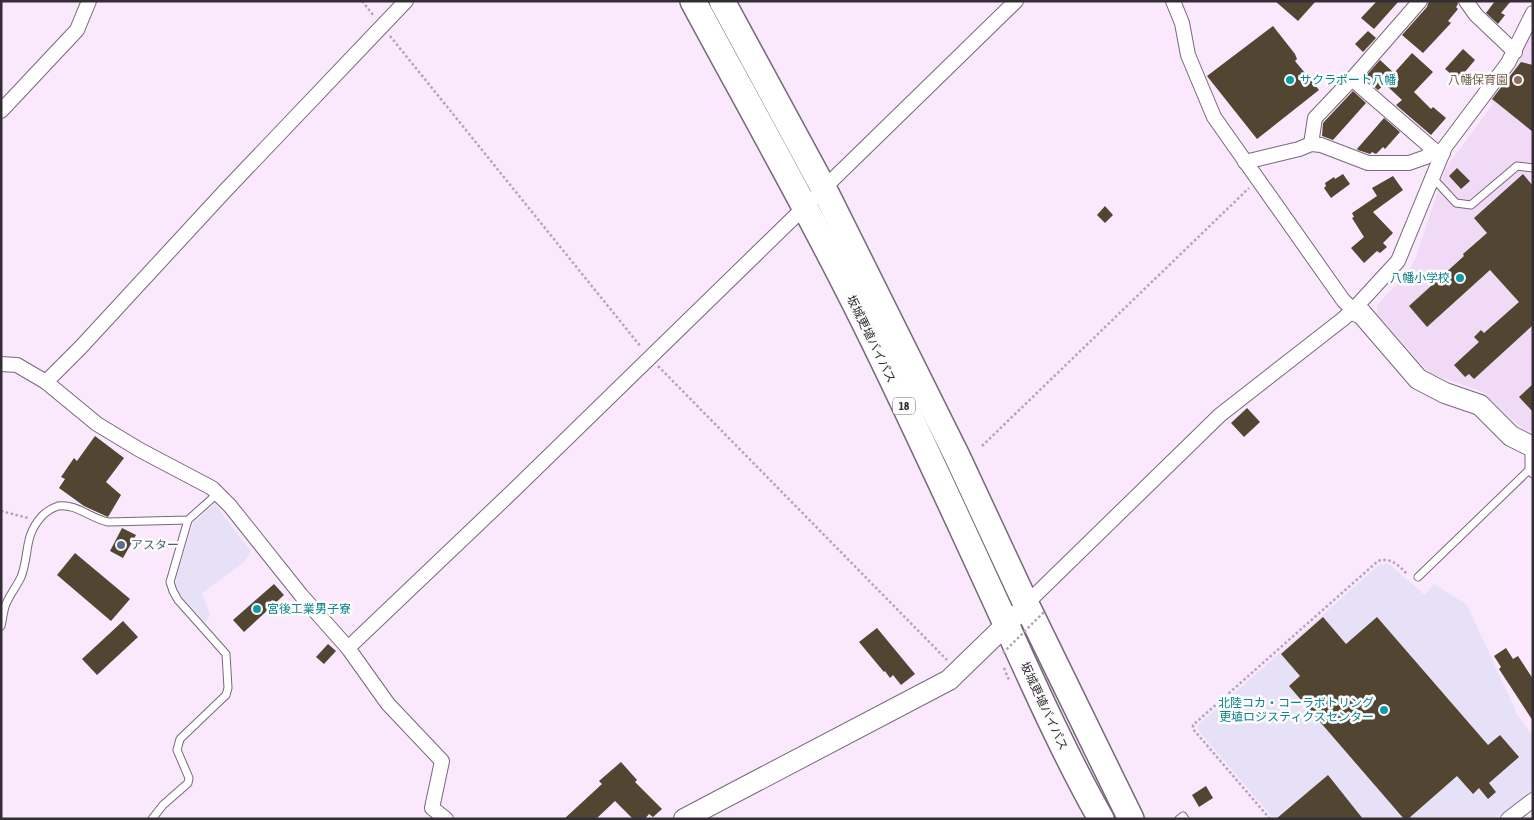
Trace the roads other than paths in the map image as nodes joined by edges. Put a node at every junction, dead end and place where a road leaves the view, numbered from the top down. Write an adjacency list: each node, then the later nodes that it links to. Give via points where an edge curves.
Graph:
1 (89, 1): 12 (street, via 77,30)
2 (406, 1): 22 (street)
3 (693, 1): 19 (highway, 坂城更埴バイパス / 18)
4 (722, 1): 18 (highway, 坂城更埴バイパス / 18)
5 (1016, 1): 18 (street)
6 (1174, 1): 15 (street, via 1188,55 1214,117)
7 (1420, 1): 11 (street)
8 (1466, 1): 10 (street)
9 (1533, 14): 10 (street)
10 (1514, 52): 14 (street, via 1445,147)
11 (1352, 79): 13 (street, via 1315,118); 14 (street)
12 (1, 110)
13 (1311, 144): 14 (street, via 1368,163 1409,163); 15 (street)
14 (1438, 152): 17 (street)
15 (1245, 162): 20 (street)
16 (1533, 168): 17 (lane, via 1517,166 1471,205 1456,203)
17 (1433, 178): 20 (street, via 1398,261)
18 (824, 189): 19 (street); 28 (highway, 坂城更埴バイパス / 18)
19 (804, 206): 29 (highway, 坂城更埴バイパス / 18, via 876,346); 31 (street)
20 (1353, 310): 23 (street, via 1362,314 1418,378 1446,393 1480,405 1511,436); 28 (street, via 1220,415)
21 (1, 364): 22 (street, via 17,365)
22 (46, 382): 25 (street, via 97,424)
23 (1532, 447): 24 (lane, via 1529,455)
24 (1531, 472): 27 (lane)
25 (218, 494): 26 (lane); 31 (street)
26 (188, 520): 30 (lane, via 108,522 67,506 46,511 28,540 21,577 6,605); 33 (lane, via 170,582 178,600 226,654 228,688 226,695 180,739 177,750 189,778 188,783)
27 (1418, 577)
28 (1035, 608): 29 (street); 37 (highway, 坂城更埴バイパス / 18)
29 (1006, 624): 35 (street, via 949,680); 36 (highway, 坂城更埴バイパス / 18, via 1047,716)
30 (1, 626)
31 (348, 648): 34 (street, via 388,704 442,761 432,808)
32 (1533, 800): 40 (street)
33 (152, 819)
34 (446, 819)
35 (684, 819)
36 (1101, 819)
37 (1131, 819)
38 (1179, 819): 39 (lane, via 1183,816)
39 (1185, 819)
40 (1508, 819)

